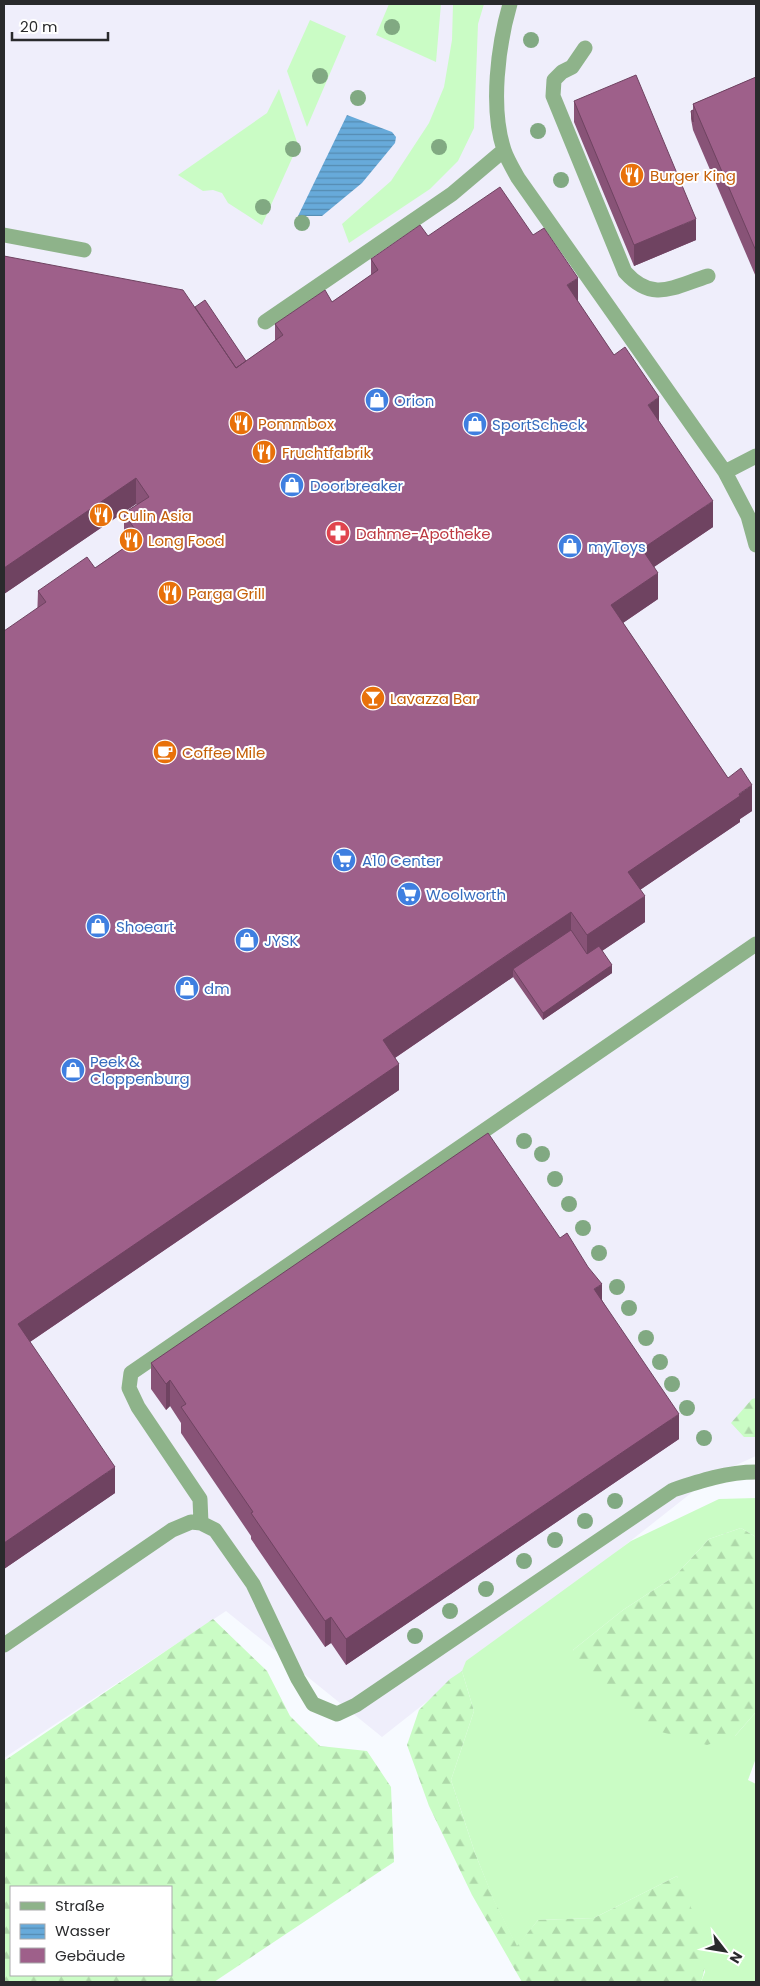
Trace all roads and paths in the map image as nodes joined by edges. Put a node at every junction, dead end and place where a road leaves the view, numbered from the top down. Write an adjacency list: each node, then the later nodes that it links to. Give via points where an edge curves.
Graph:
1 (510, 4): 3 (lane, via 498,90 499,126)
2 (585, 48): 6 (lane, via 572,67 554,80 553,96 625,272 637,285 654,291)
3 (504, 150): 7 (lane, via 452,194); 9 (lane, via 518,178)
4 (4, 235): 5 (lane)
5 (84, 250)
6 (708, 276)
7 (265, 322)
8 (756, 456): 9 (lane)
9 (725, 472): 10 (lane, via 748,516)
10 (756, 545)
11 (756, 944): 13 (lane, via 131,1373 129,1388 138,1407 200,1499)
12 (756, 1472): 13 (lane, via 701,1480 673,1490 356,1705 337,1714 313,1704 253,1584 215,1530)
13 (201, 1522): 14 (lane, via 191,1522 172,1530)
14 (4, 1645)

